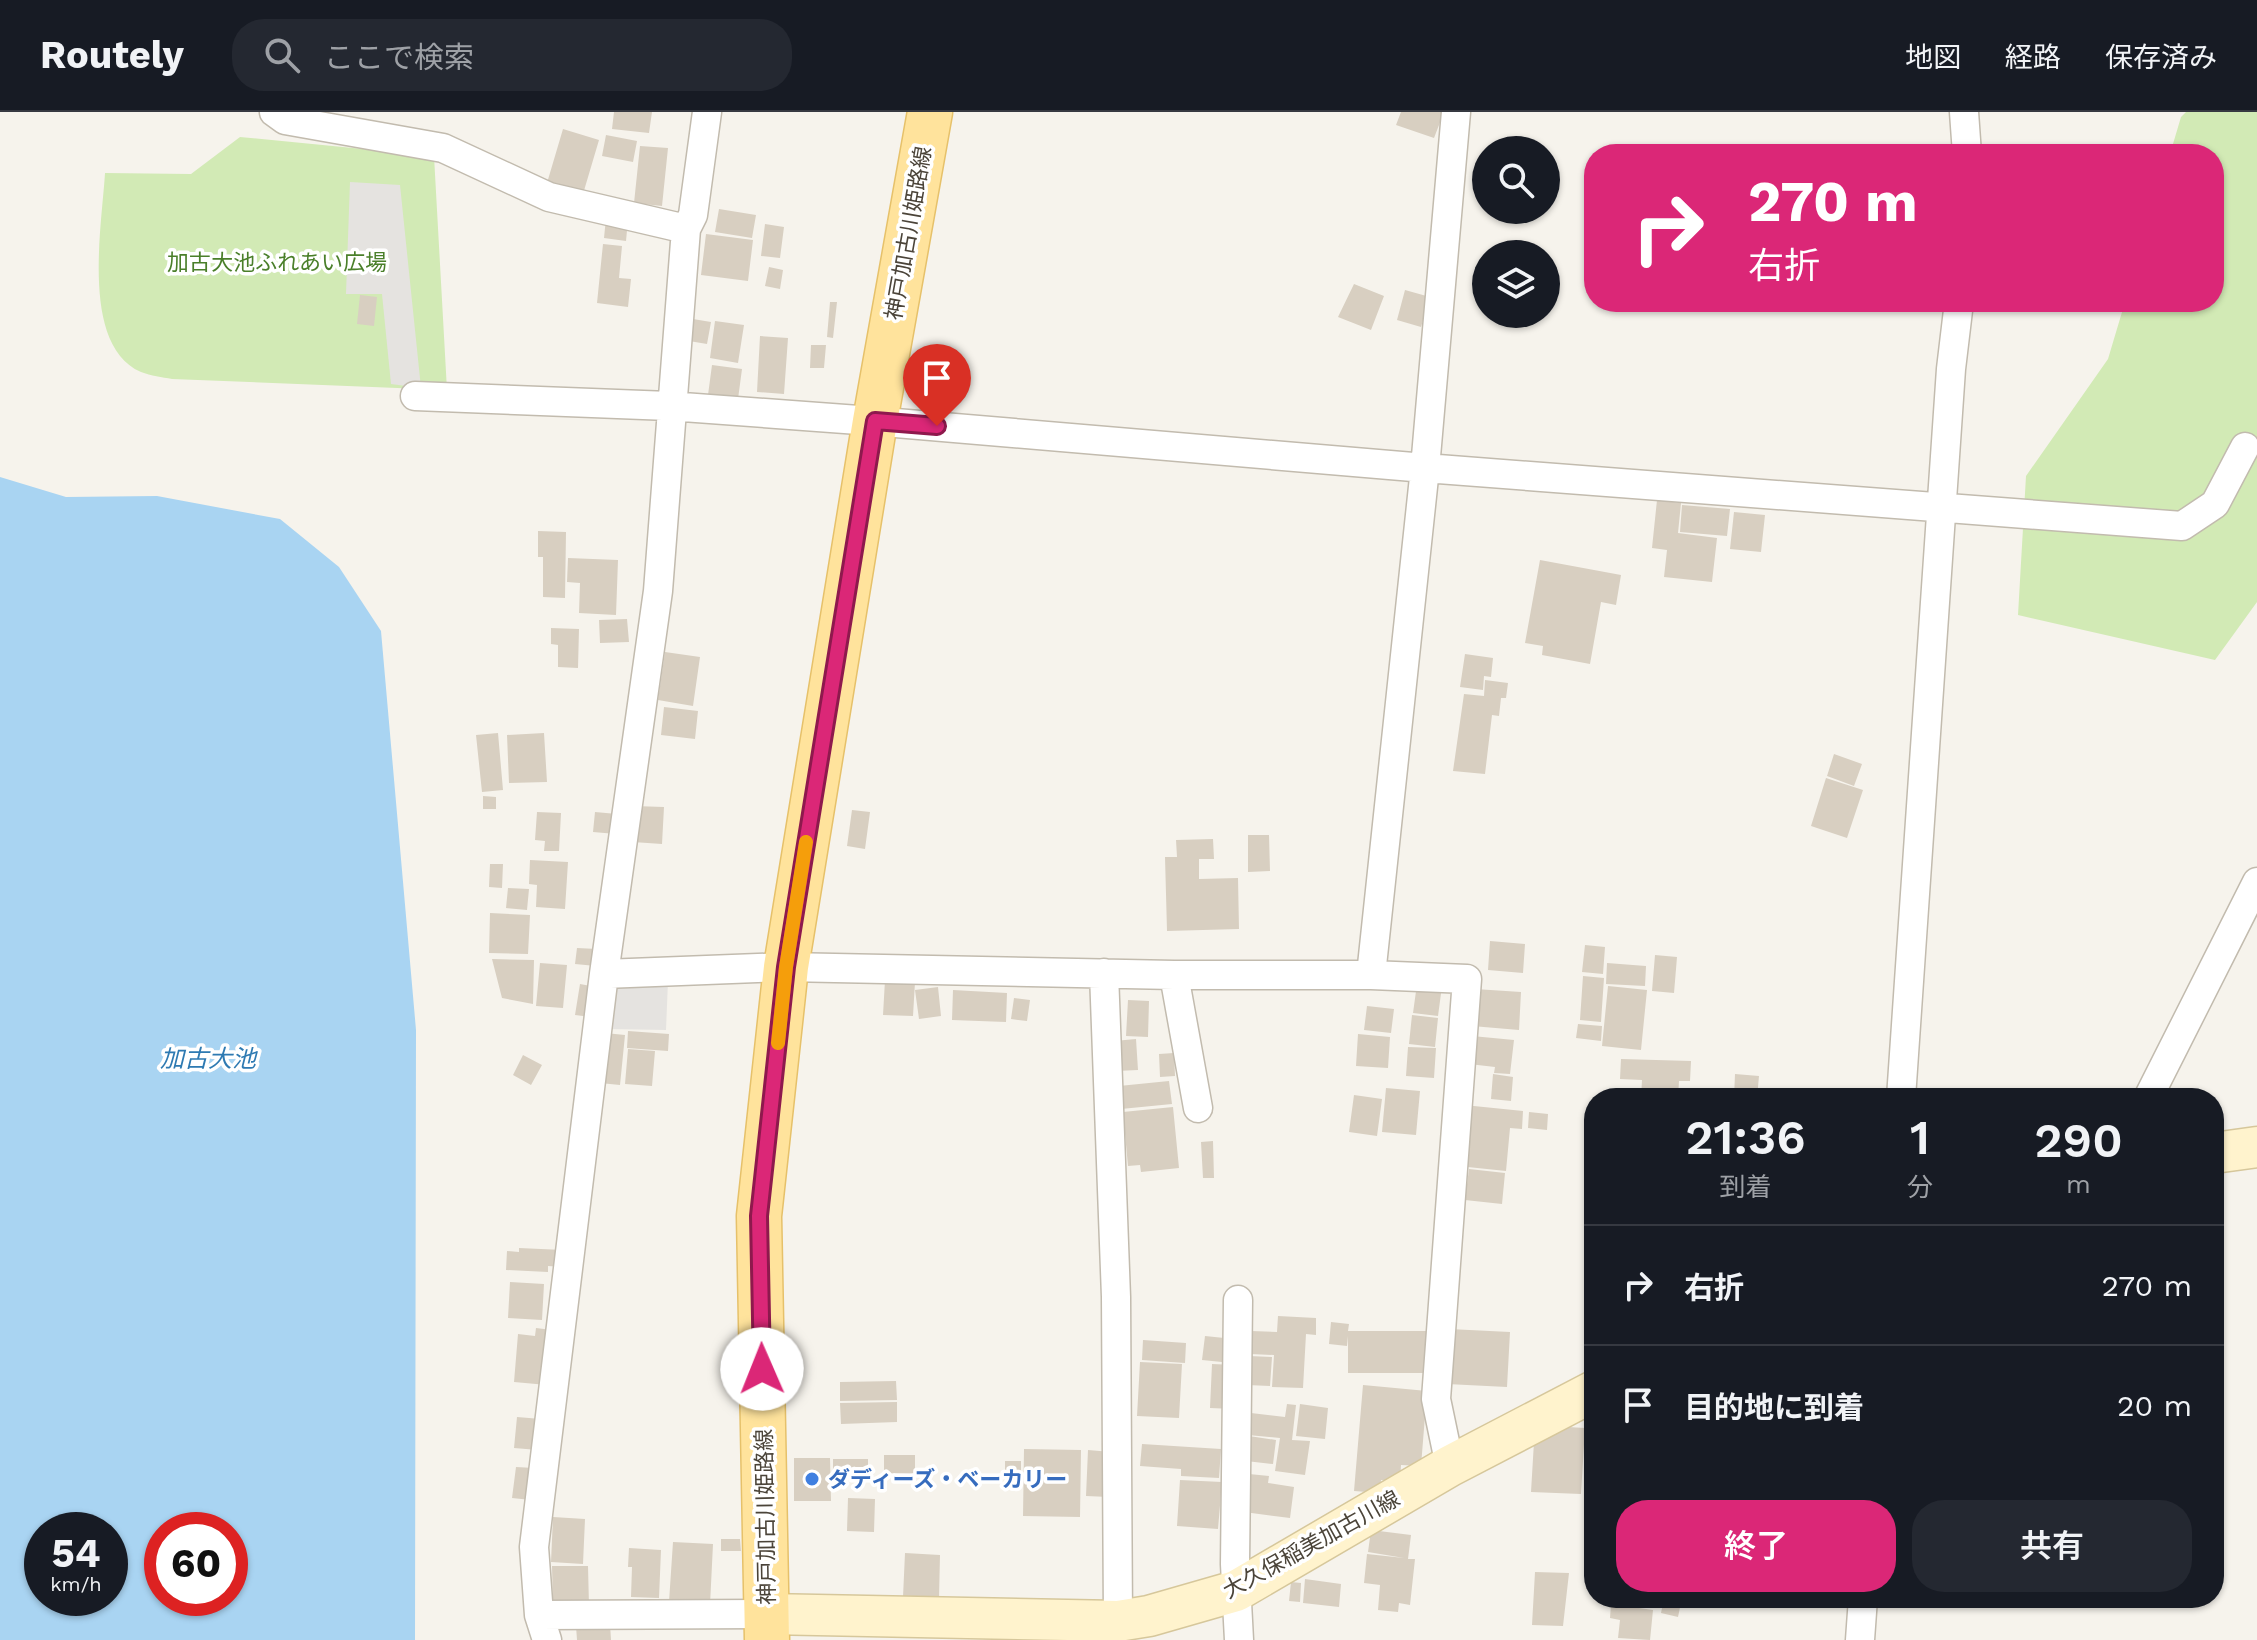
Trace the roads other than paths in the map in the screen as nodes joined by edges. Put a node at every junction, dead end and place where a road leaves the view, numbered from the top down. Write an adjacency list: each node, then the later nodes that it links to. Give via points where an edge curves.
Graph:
1 (274, 112): 7 (street, via 285,120 443,148 549,197)
2 (707, 112): 7 (street, via 693,215)
3 (930, 112): 11 (main road, 神戸加古川姫路線)
4 (1456, 112): 13 (street)
5 (1964, 112): 6 (street)
6 (1966, 144)
7 (686, 229): 10 (street)
8 (1958, 312): 14 (street)
9 (415, 396): 10 (street)
10 (672, 407): 11 (street); 18 (street, via 658,591)
11 (875, 421): 13 (street); 16 (main road, 神戸加古川姫路線)
12 (2245, 447): 14 (street, via 2215,504 2182,526)
13 (1425, 468): 14 (street); 20 (street)
14 (1942, 508): 21 (street)
15 (2257, 882): 22 (street)
16 (786, 967): 17 (street); 18 (street); 32 (main road, 神戸加古川姫路線, via 759,1216)
17 (1104, 973): 19 (street); 31 (street, via 1116,1297)
18 (604, 974): 33 (street, via 534,1547)
19 (1174, 975): 20 (street); 23 (street)
20 (1371, 975): 28 (street, via 1467,979 1436,1399)
21 (1902, 1088)
22 (2153, 1088)
23 (1198, 1108)
24 (2257, 1147): 25 (main road)
25 (2224, 1152)
26 (1238, 1300): 29 (street)
27 (1584, 1396): 28 (main road, 大久保稲美加古川線)
28 (1450, 1466): 29 (main road, 大久保稲美加古川線)
29 (1236, 1591): 31 (main road, 大久保稲美加古川線); 34 (street)
30 (1862, 1608): 35 (street)
31 (1118, 1621): 32 (main road, 大久保稲美加古川線)
32 (767, 1627): 33 (street)
33 (543, 1628)
34 (1239, 1640)
35 (1860, 1640)

